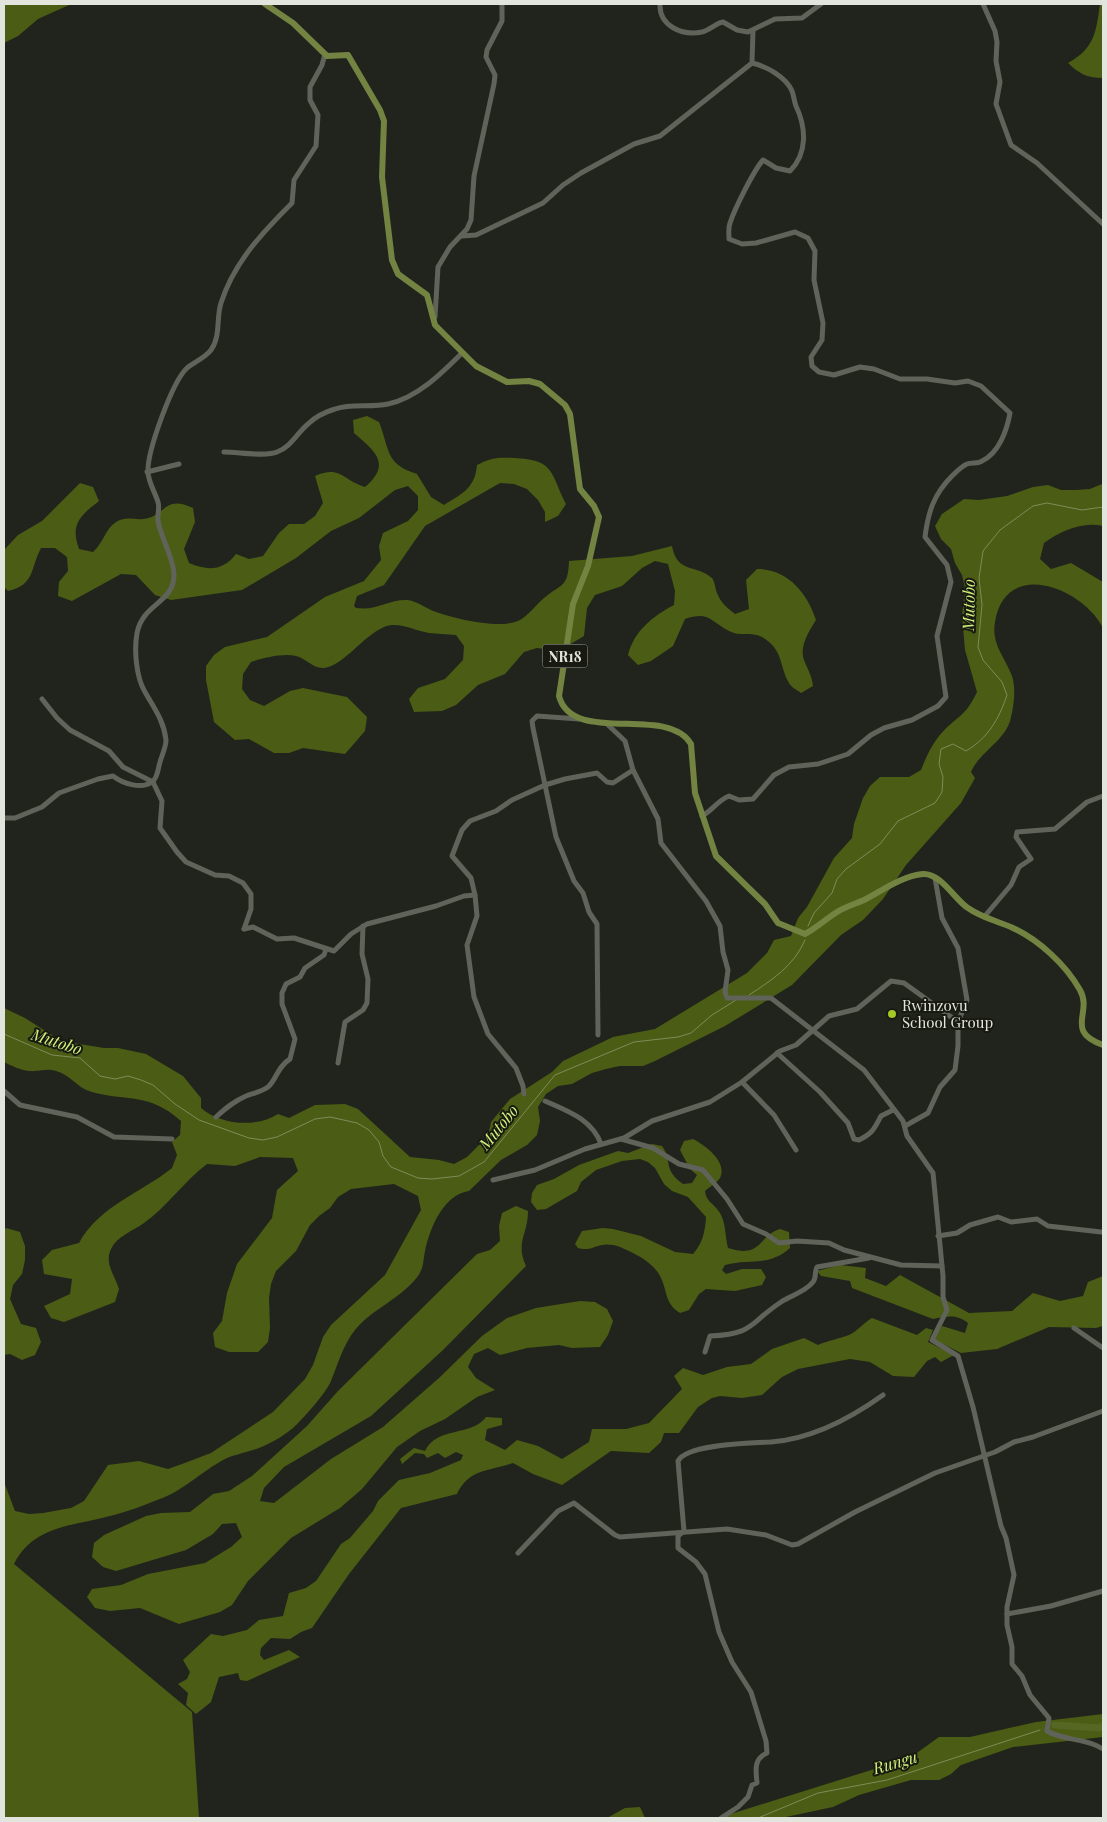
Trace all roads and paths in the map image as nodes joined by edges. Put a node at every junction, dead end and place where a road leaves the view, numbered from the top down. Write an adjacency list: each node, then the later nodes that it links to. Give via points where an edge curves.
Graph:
1 (264, 4): 7 (main road, via 293,23)
2 (502, 4): 10 (street, via 502,21 487,50 494,84 474,176 471,220)
3 (660, 4): 6 (street, via 663,19 678,31 702,32 723,22 737,30)
4 (821, 4): 6 (street, via 802,18 775,19)
5 (983, 4): 9 (street, via 997,42 1000,82 996,104 1011,145 1037,163)
6 (753, 30): 8 (street)
7 (325, 54): 11 (main road, NR18, via 330,57 343,54 351,58 380,110 384,129 382,177 392,260 398,274 426,295); 15 (street, via 310,87 310,100 318,116 316,146 294,180 292,202 249,247 221,302 217,338 210,352 187,368 179,379 166,406)
8 (752, 63): 10 (street, via 660,136 634,144 581,173 543,203 476,236); 23 (street, via 772,71 792,90 802,117 802,146 799,162 790,171 776,168 764,160 754,170 729,225 729,240 742,244 756,243 795,232 808,238 815,251 814,280 823,323 822,340 811,357 812,366 819,372 834,375 860,367 900,379 955,384 968,381 981,386 1010,413 1008,428 992,453 981,462 967,464 956,472 936,494 930,508 926,537 947,565 950,582 937,636 946,697 938,706 912,720 871,735 848,754 818,764 789,767 774,775 753,799 739,800 729,796 718,800 710,812)
9 (1103, 224)
10 (462, 236): 11 (street, via 450,247 438,267)
11 (435, 325): 12 (main road, NR18)
12 (462, 353): 13 (street, via 438,377 415,393 389,404 334,409 307,424 278,452 266,455); 17 (main road, NR18, via 496,378 514,383 529,380 540,384 565,405 570,414 580,489 598,511 599,517 588,566 573,604 559,696 565,707)
13 (224, 452)
14 (179, 464): 15 (street)
15 (147, 472): 20 (street, via 159,505 158,519 174,576 163,602 150,607 142,618 138,633 137,662 144,690 159,715 166,742)
16 (42, 700): 20 (street, via 70,730 109,751 124,767)
17 (582, 719): 18 (main road); 21 (street, via 537,716 532,721)
18 (606, 723): 19 (street, via 623,738); 23 (main road, via 664,728 687,738 691,744 695,793)
19 (634, 770): 21 (street, via 613,783 597,773); 31 (street, via 658,819 661,843 707,903 720,926 728,970 727,998 767,997)
20 (152, 782): 24 (street, via 142,786 113,776 98,778 59,793 42,807 15,818); 29 (street, via 162,801 160,828 176,852 186,862 215,875 230,876 243,882 251,894 251,909 244,930 253,927 277,939 294,938)
21 (545, 785): 26 (street, via 512,800 496,812 470,821 464,827 452,856 471,878); 32 (street, via 565,862 597,924)
22 (1103, 796): 27 (street, via 1087,802 1055,830 1017,832 1016,837 1031,859 1019,868 1010,885)
23 (702, 816): 25 (main road, via 718,859 765,904 778,923 805,934 837,912 889,886 918,875)
24 (4, 818)
25 (935, 878): 27 (main road, via 967,908); 30 (street, via 942,918 958,948 967,1000)
26 (475, 895): 28 (street); 38 (street, via 476,923 467,945 474,997 488,1034 516,1068)
27 (984, 917): 33 (main road, via 1024,933 1058,962 1083,998 1081,1023 1084,1034)
28 (363, 926): 29 (street, via 336,950); 35 (street, via 367,1003 363,1010 345,1022)
29 (326, 949): 41 (street, via 324,955 305,968 300,976 286,984 282,993 282,1004 294,1039 290,1059 281,1065 270,1085 228,1106)
30 (958, 1022): 31 (street, via 896,980 887,983 857,1009 834,1014); 42 (street, via 955,1070 940,1087 928,1113)
31 (811, 1030): 34 (street, via 796,1045); 40 (street, via 864,1070)
32 (598, 1035)
33 (1103, 1045)
34 (777, 1053): 36 (street); 40 (street, via 848,1123 854,1140 873,1131 881,1116)
35 (338, 1063)
36 (742, 1082): 44 (street, via 710,1102 652,1121); 46 (street, via 774,1115)
37 (4, 1091): 43 (street, via 20,1105 77,1117 114,1136)
38 (524, 1094)
39 (545, 1101): 45 (street, via 579,1117 596,1133)
40 (893, 1110): 42 (street)
41 (216, 1117)
42 (905, 1126): 49 (street, via 907,1136 933,1173)
43 (172, 1139)
44 (621, 1139): 45 (street); 50 (street, via 653,1148 679,1164 703,1170 743,1224 779,1243 829,1243)
45 (601, 1144): 47 (street, via 535,1170)
46 (796, 1150)
47 (493, 1180)
48 (1100, 1232): 49 (street, via 1048,1226 1037,1219 1011,1222 998,1217 970,1225 957,1233)
49 (938, 1236): 51 (street)
50 (872, 1258): 51 (street, via 901,1265); 54 (street, via 817,1267 815,1279 806,1289 778,1304 751,1328 729,1335 710,1336)
51 (942, 1266): 57 (street, via 946,1310 932,1340 958,1356 974,1407)
52 (1074, 1328): 53 (street)
53 (1103, 1348)
54 (705, 1352)
55 (883, 1394): 58 (street, via 825,1429 782,1441 717,1445 682,1456 678,1461)
56 (1103, 1411): 57 (street)
57 (984, 1456): 58 (street, via 915,1482 798,1544 745,1530); 61 (street, via 1014,1575)
58 (684, 1531): 59 (street, via 620,1537 574,1503 555,1514); 63 (street, via 678,1536 678,1548 696,1562 704,1574 719,1632 732,1662 751,1692 766,1741 767,1753 756,1764 757,1783 749,1788 748,1797 738,1807)
59 (518, 1553)
60 (1103, 1591): 61 (street, via 1052,1606)
61 (1007, 1614): 62 (street, via 1012,1664 1022,1676 1030,1695 1049,1718 1047,1731)
62 (1103, 1749)
63 (721, 1818)

